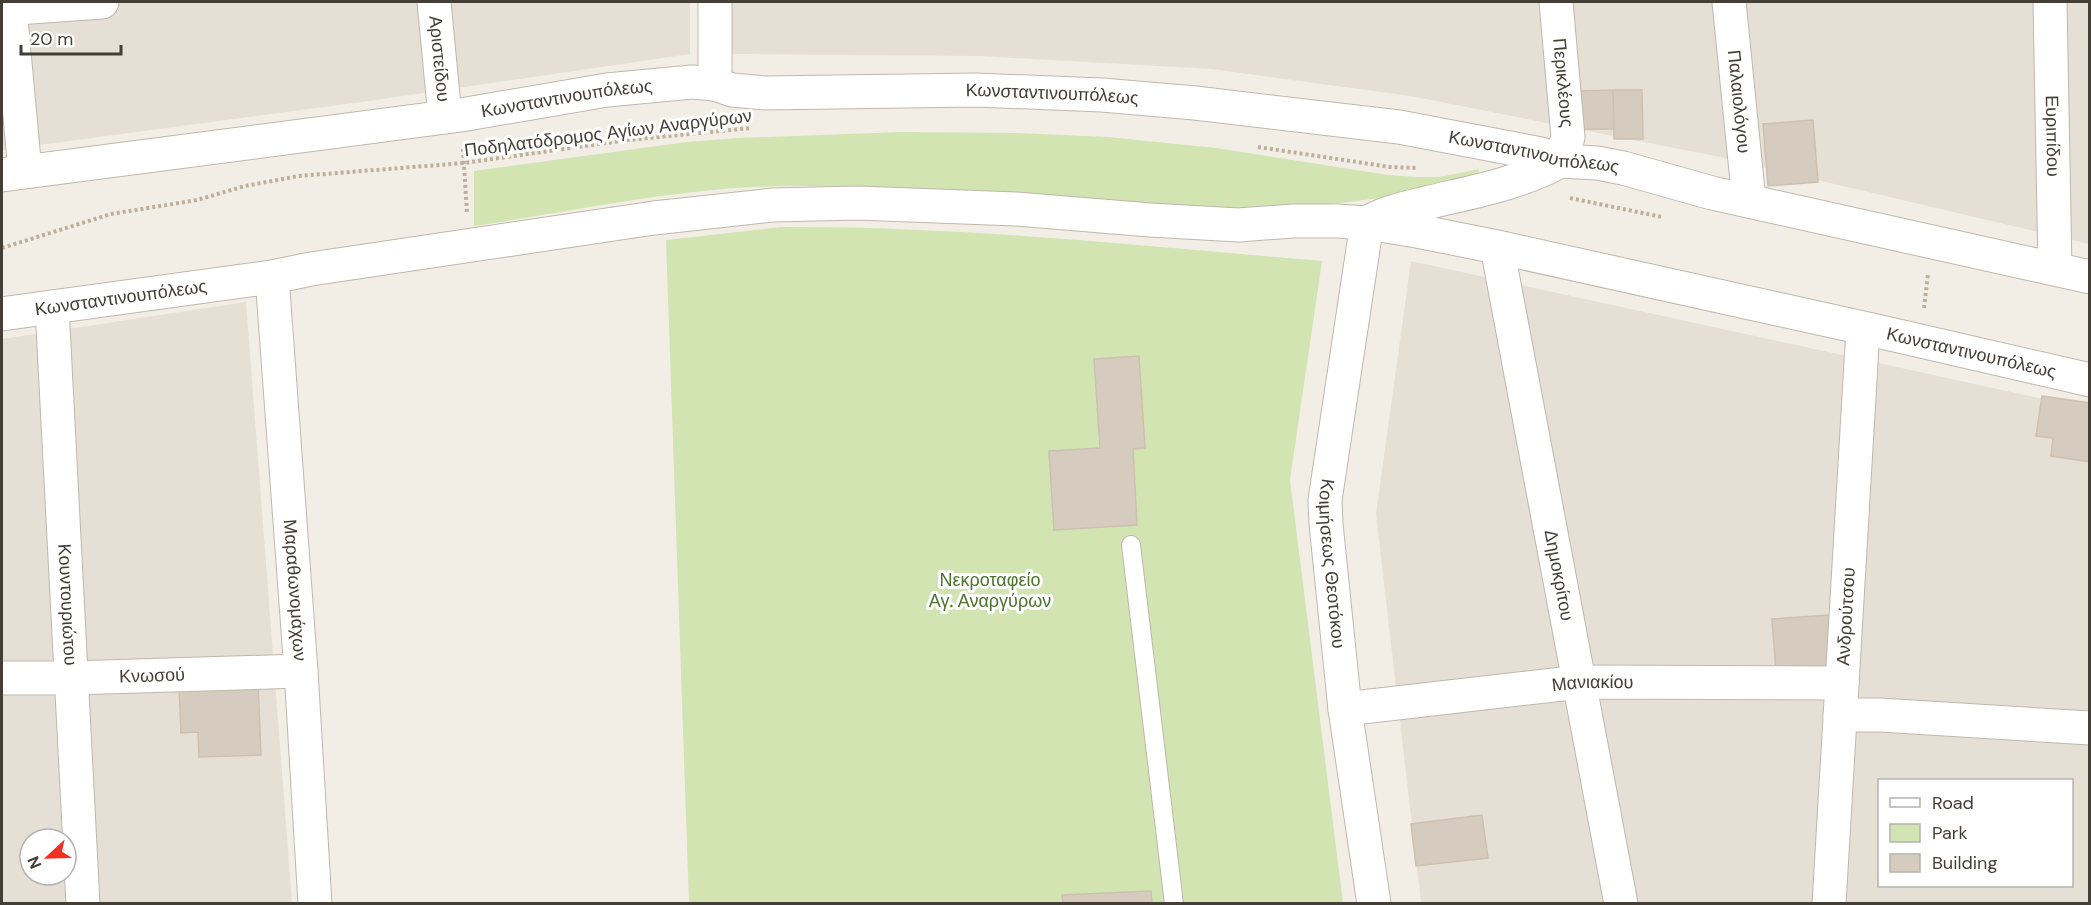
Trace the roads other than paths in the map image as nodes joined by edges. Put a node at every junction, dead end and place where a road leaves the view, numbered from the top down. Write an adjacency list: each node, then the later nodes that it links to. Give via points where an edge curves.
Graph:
1 (102, 2): 7 (street)
2 (434, 2): 9 (street, Αριστείδου)
3 (715, 2): 8 (street)
4 (1556, 2): 10 (street, Περικλέους, via 1568,137)
5 (1729, 2): 12 (street, Παλαιολόγου)
6 (2050, 2): 15 (street, Ευριπίδου)
7 (6, 9): 11 (street)
8 (715, 84): 9 (street, Κωνσταντινουπόλεως, via 692,82 607,90); 10 (street, Κωνσταντινουπόλεως, via 765,93 976,90 1195,103 1399,128 1541,154)
9 (453, 116): 11 (street, Κωνσταντινουπόλεως)
10 (1560, 161): 12 (street, Κωνσταντινουπόλεως, via 1623,168); 13 (street, via 1518,180 1399,210)
11 (13, 173)
12 (1749, 201): 15 (street, Κωνσταντινουπόλεως)
13 (1367, 223): 14 (street, Κωνσταντινουπόλεως); 16 (street, Κωνσταντινουπόλεως, via 1302,221 1238,225 857,202 773,205 654,219); 28 (street, Κοιμήσεως Θεοτόκου, via 1325,500)
14 (1497, 247): 20 (street, Κωνσταντινουπόλεως); 26 (street, Δημοκρίτου)
15 (2055, 269): 17 (street, Κωνσταντινουπόλεως)
16 (272, 277): 18 (street, Κωνσταντινουπόλεως); 23 (street, Μαραθωνομάχων)
17 (2090, 277)
18 (52, 307): 19 (street, Κωνσταντινουπόλεως); 25 (street, Κουντουριώτου)
19 (2, 314)
20 (1863, 329): 21 (street, Κωνσταντινουπόλεως); 27 (street, Ανδρούτσου)
21 (2090, 380)
22 (1131, 545): 33 (lane)
23 (301, 671): 25 (street, Κνωσού); 32 (street, Μαραθωνομάχων)
24 (2, 678): 25 (street, Κνωσού)
25 (71, 678): 31 (street, Κουντουριώτου)
26 (1580, 682): 27 (street, Μανιακίου); 28 (street, Μανιακίου); 35 (street, Δημοκρίτου)
27 (1842, 683): 29 (street, Ανδρούτσου)
28 (1345, 710): 34 (street, Κοιμήσεως Θεοτόκου)
29 (1840, 715): 30 (street); 36 (street, Ανδρούτσου)
30 (2090, 728)
31 (83, 903)
32 (315, 903)
33 (1174, 903)
34 (1374, 903)
35 (1621, 903)
36 (1829, 903)

